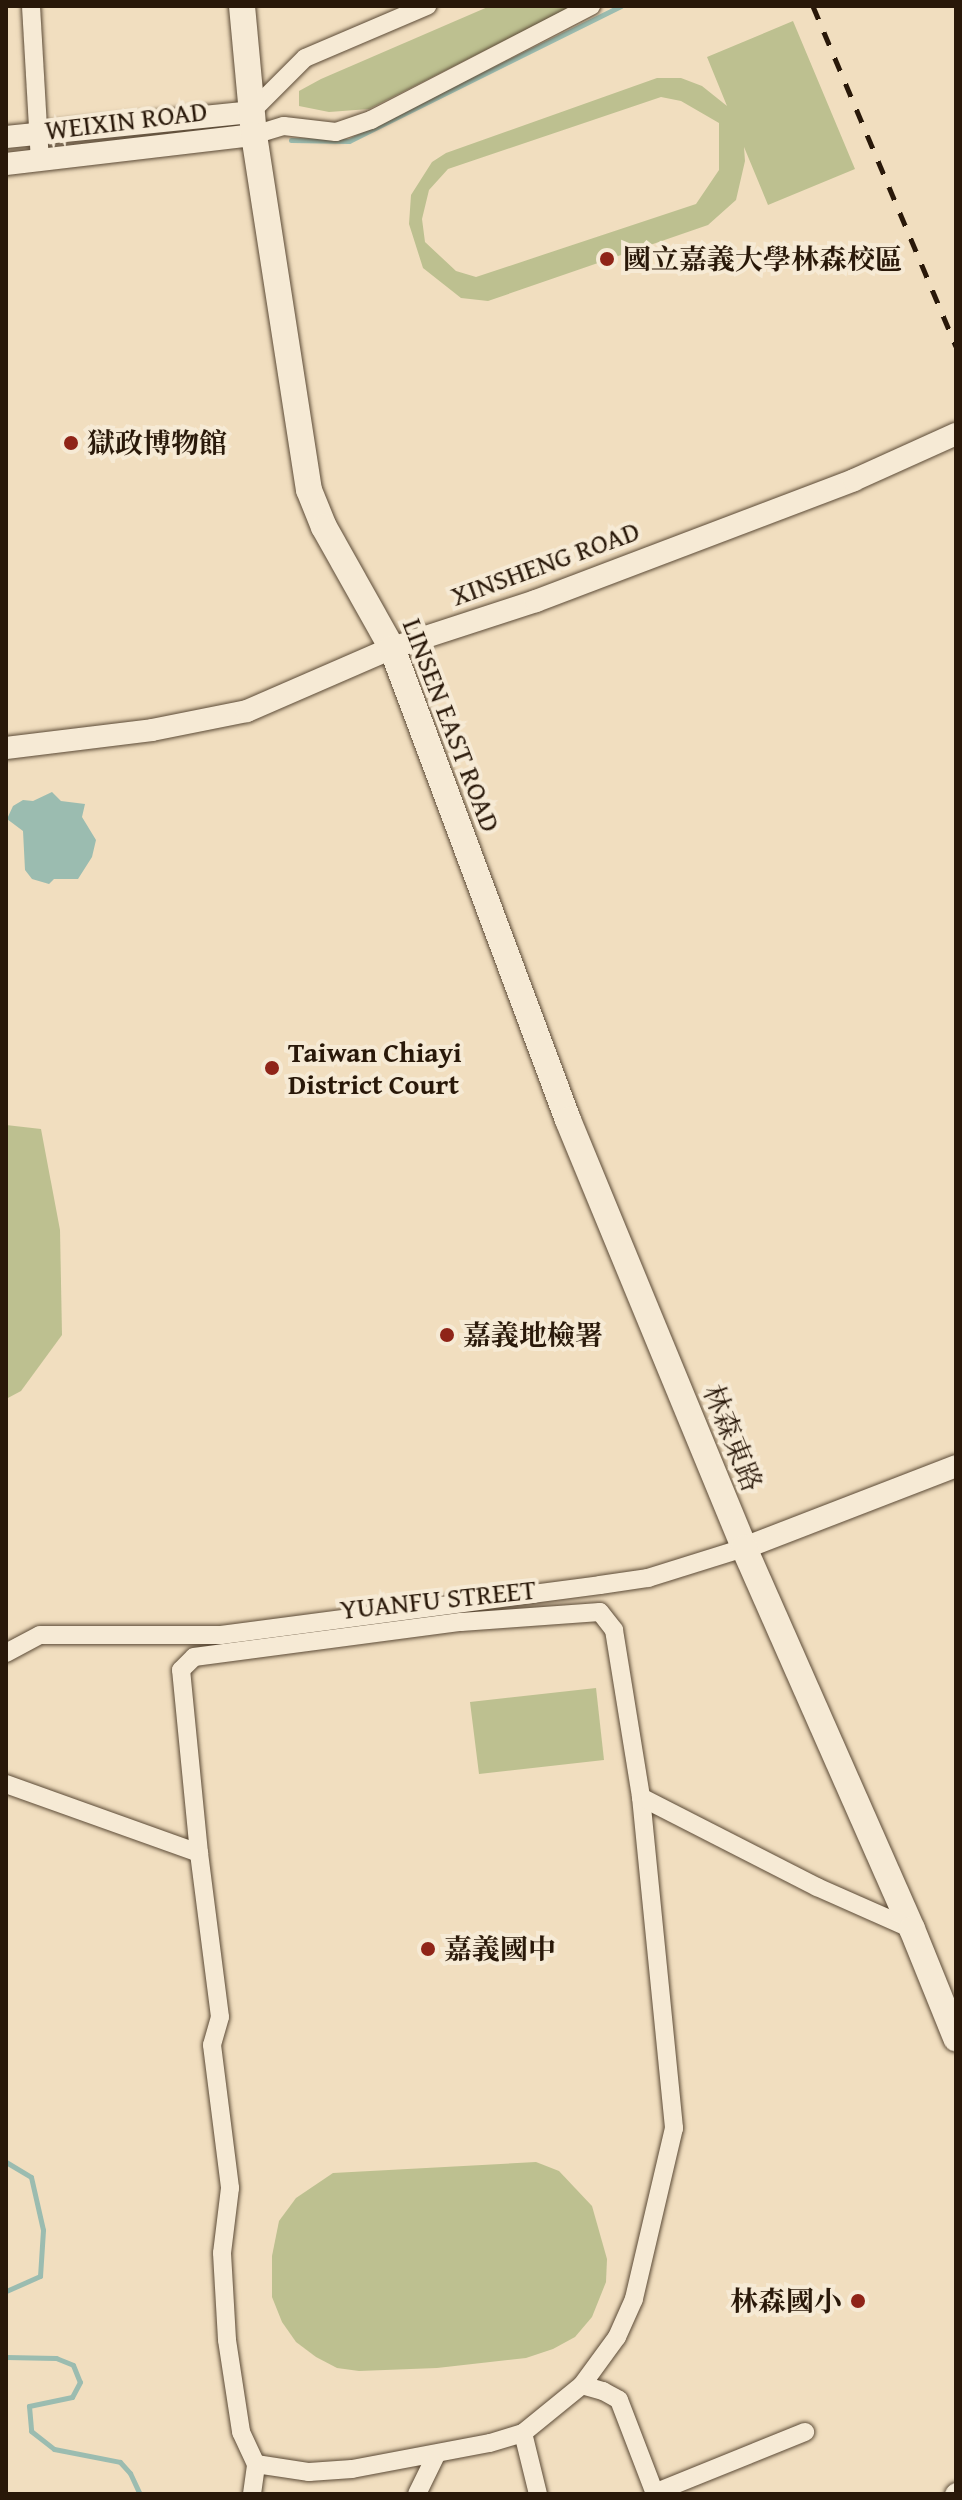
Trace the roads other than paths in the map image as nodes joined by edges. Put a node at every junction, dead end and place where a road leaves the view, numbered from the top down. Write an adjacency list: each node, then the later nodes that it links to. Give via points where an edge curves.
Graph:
1 (31, 6): 6 (street)
2 (242, 6): 5 (main road, LINSEN EAST ROAD)
3 (427, 6): 5 (street, via 305,58)
4 (591, 6): 5 (street, via 371,120 336,132)
5 (252, 123): 6 (street, WEIXIN ROAD); 8 (street, WEIXIN ROAD); 11 (main road, LINSEN EAST ROAD, via 309,490)
6 (39, 135): 7 (street, WEIXIN ROAD); 8 (street)
7 (6, 137)
8 (40, 160): 9 (street, WEIXIN ROAD)
9 (6, 164)
10 (956, 434): 11 (street, XINSHENG ROAD, via 782,508 536,601)
11 (392, 648): 12 (street, XINSHENG ROAD, via 247,711 152,730); 14 (main road, LINSEN EAST ROAD, via 568,1120)
12 (6, 748)
13 (956, 1466): 14 (street)
14 (744, 1548): 15 (street, YUANFU STREET, via 648,1578 600,1585 221,1635 40,1635); 19 (main road)
15 (6, 1653)
16 (6, 1784): 18 (street)
17 (641, 1797): 18 (street, YUANFU STREET, via 614,1630 600,1612 303,1641 194,1657 181,1670); 19 (street, via 804,1881); 21 (street, via 674,2128 634,2299 617,2337)
18 (199, 1853): 25 (street, via 220,2017 212,2045 230,2188 222,2253 226,2328 241,2432)
19 (912, 1929): 20 (main road)
20 (956, 2038)
21 (582, 2385): 23 (street); 26 (street, via 619,2400)
22 (805, 2432): 26 (street)
23 (523, 2433): 24 (street); 29 (street)
24 (436, 2455): 25 (street, via 309,2472); 28 (street)
25 (256, 2464): 27 (street)
26 (654, 2493)
27 (252, 2494)
28 (417, 2494)
29 (538, 2494)

